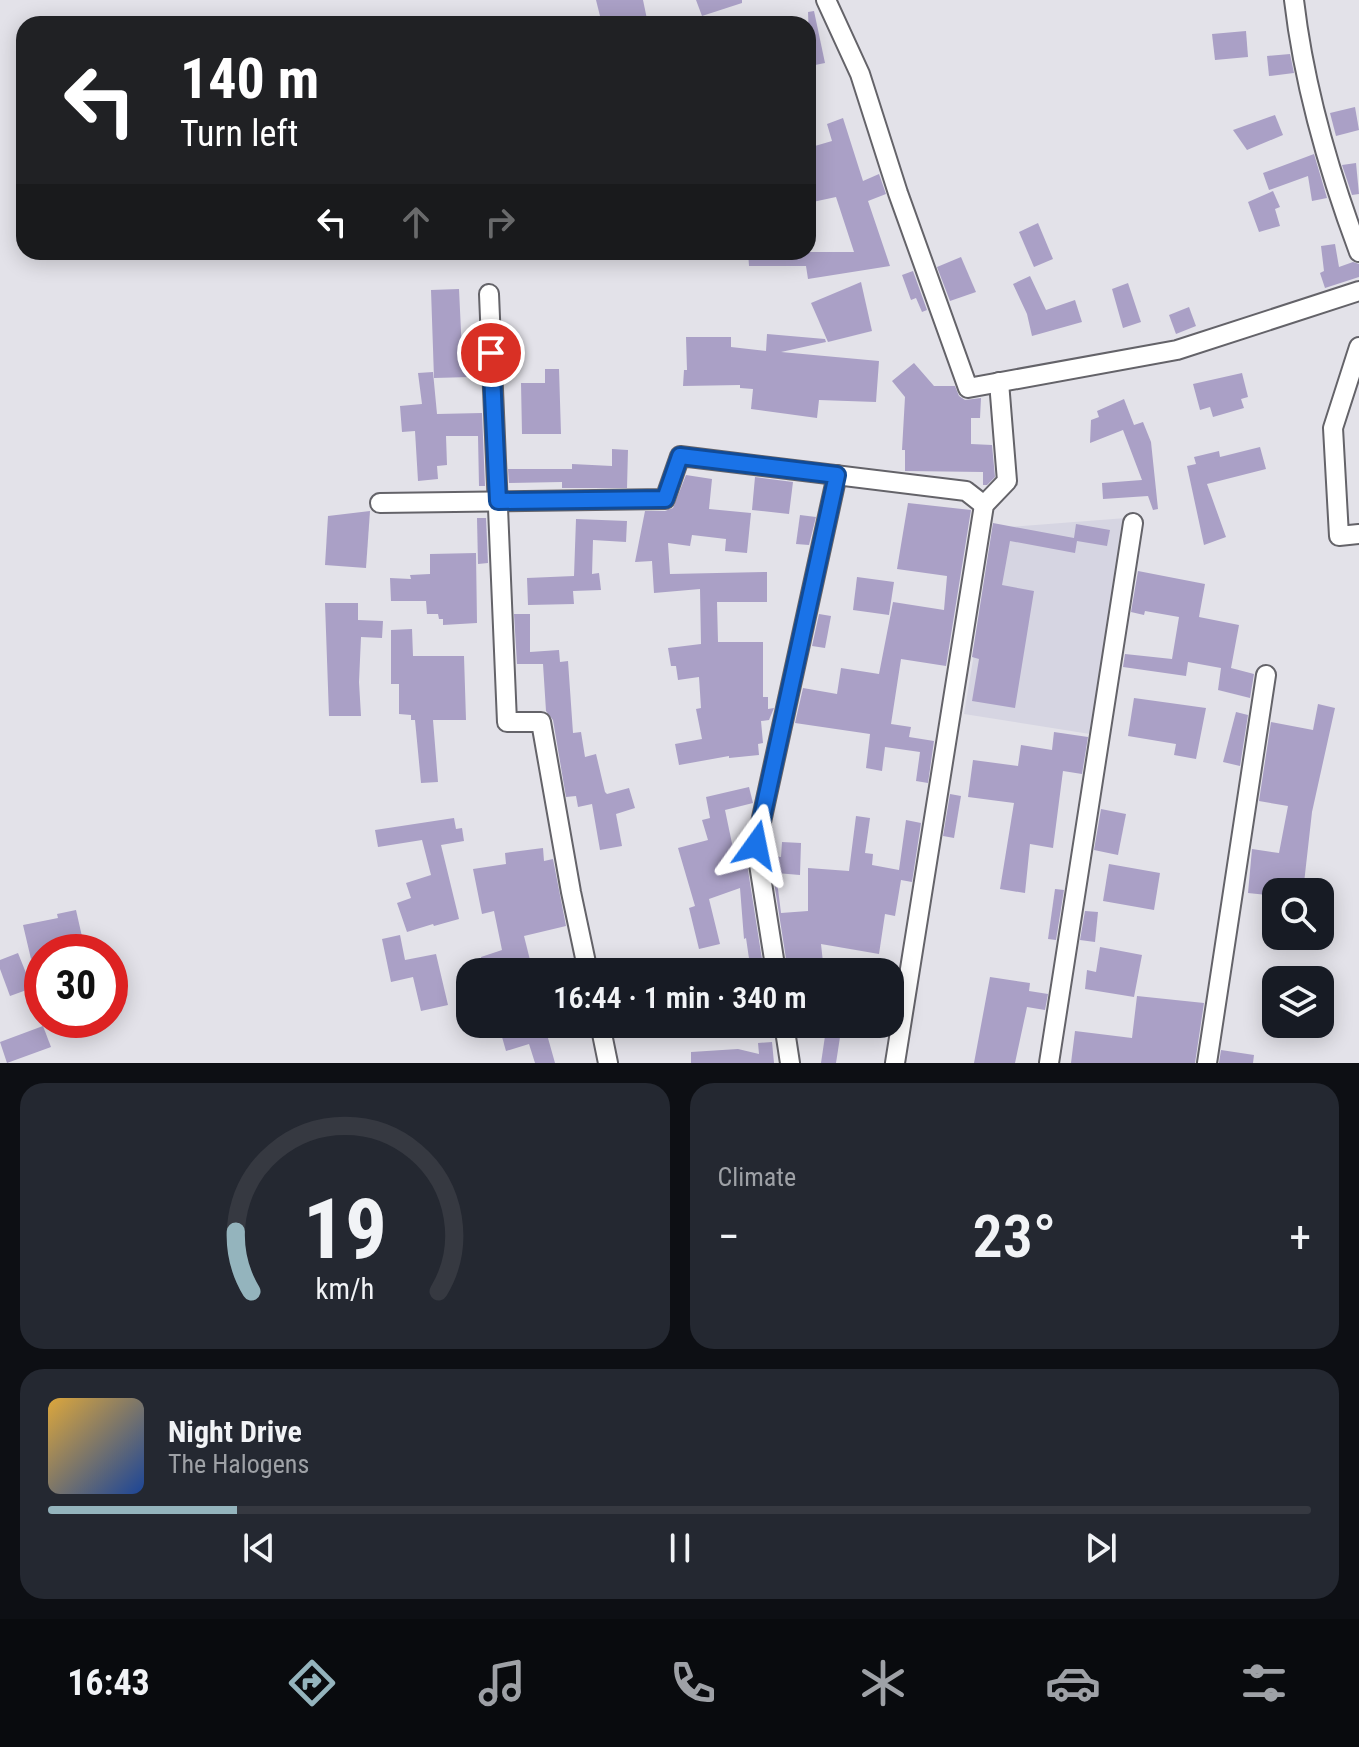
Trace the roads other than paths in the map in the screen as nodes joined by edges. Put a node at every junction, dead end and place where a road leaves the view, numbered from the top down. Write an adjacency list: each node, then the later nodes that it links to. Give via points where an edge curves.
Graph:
1 (826, 0): 7 (street, via 860,74 968,388)
2 (1294, 0): 3 (street, via 1333,182)
3 (1359, 252)
4 (1359, 291): 7 (street, via 1177,350)
5 (489, 294): 9 (street)
6 (1359, 347): 13 (street, via 1333,428 1339,536)
7 (999, 382): 11 (street, via 1007,481)
8 (837, 475): 9 (street, via 680,456 665,499); 11 (street, via 966,491); 16 (street, via 756,845)
9 (498, 501): 10 (street); 15 (street, via 507,722 541,722)
10 (380, 503)
11 (984, 505): 21 (street)
12 (1133, 523): 22 (street)
13 (1359, 534)
14 (1266, 675): 23 (street)
15 (585, 958)
16 (774, 958)
17 (603, 1038): 19 (street)
18 (786, 1038): 20 (street)
19 (608, 1063)
20 (790, 1063)
21 (895, 1063)
22 (1049, 1063)
23 (1207, 1063)

